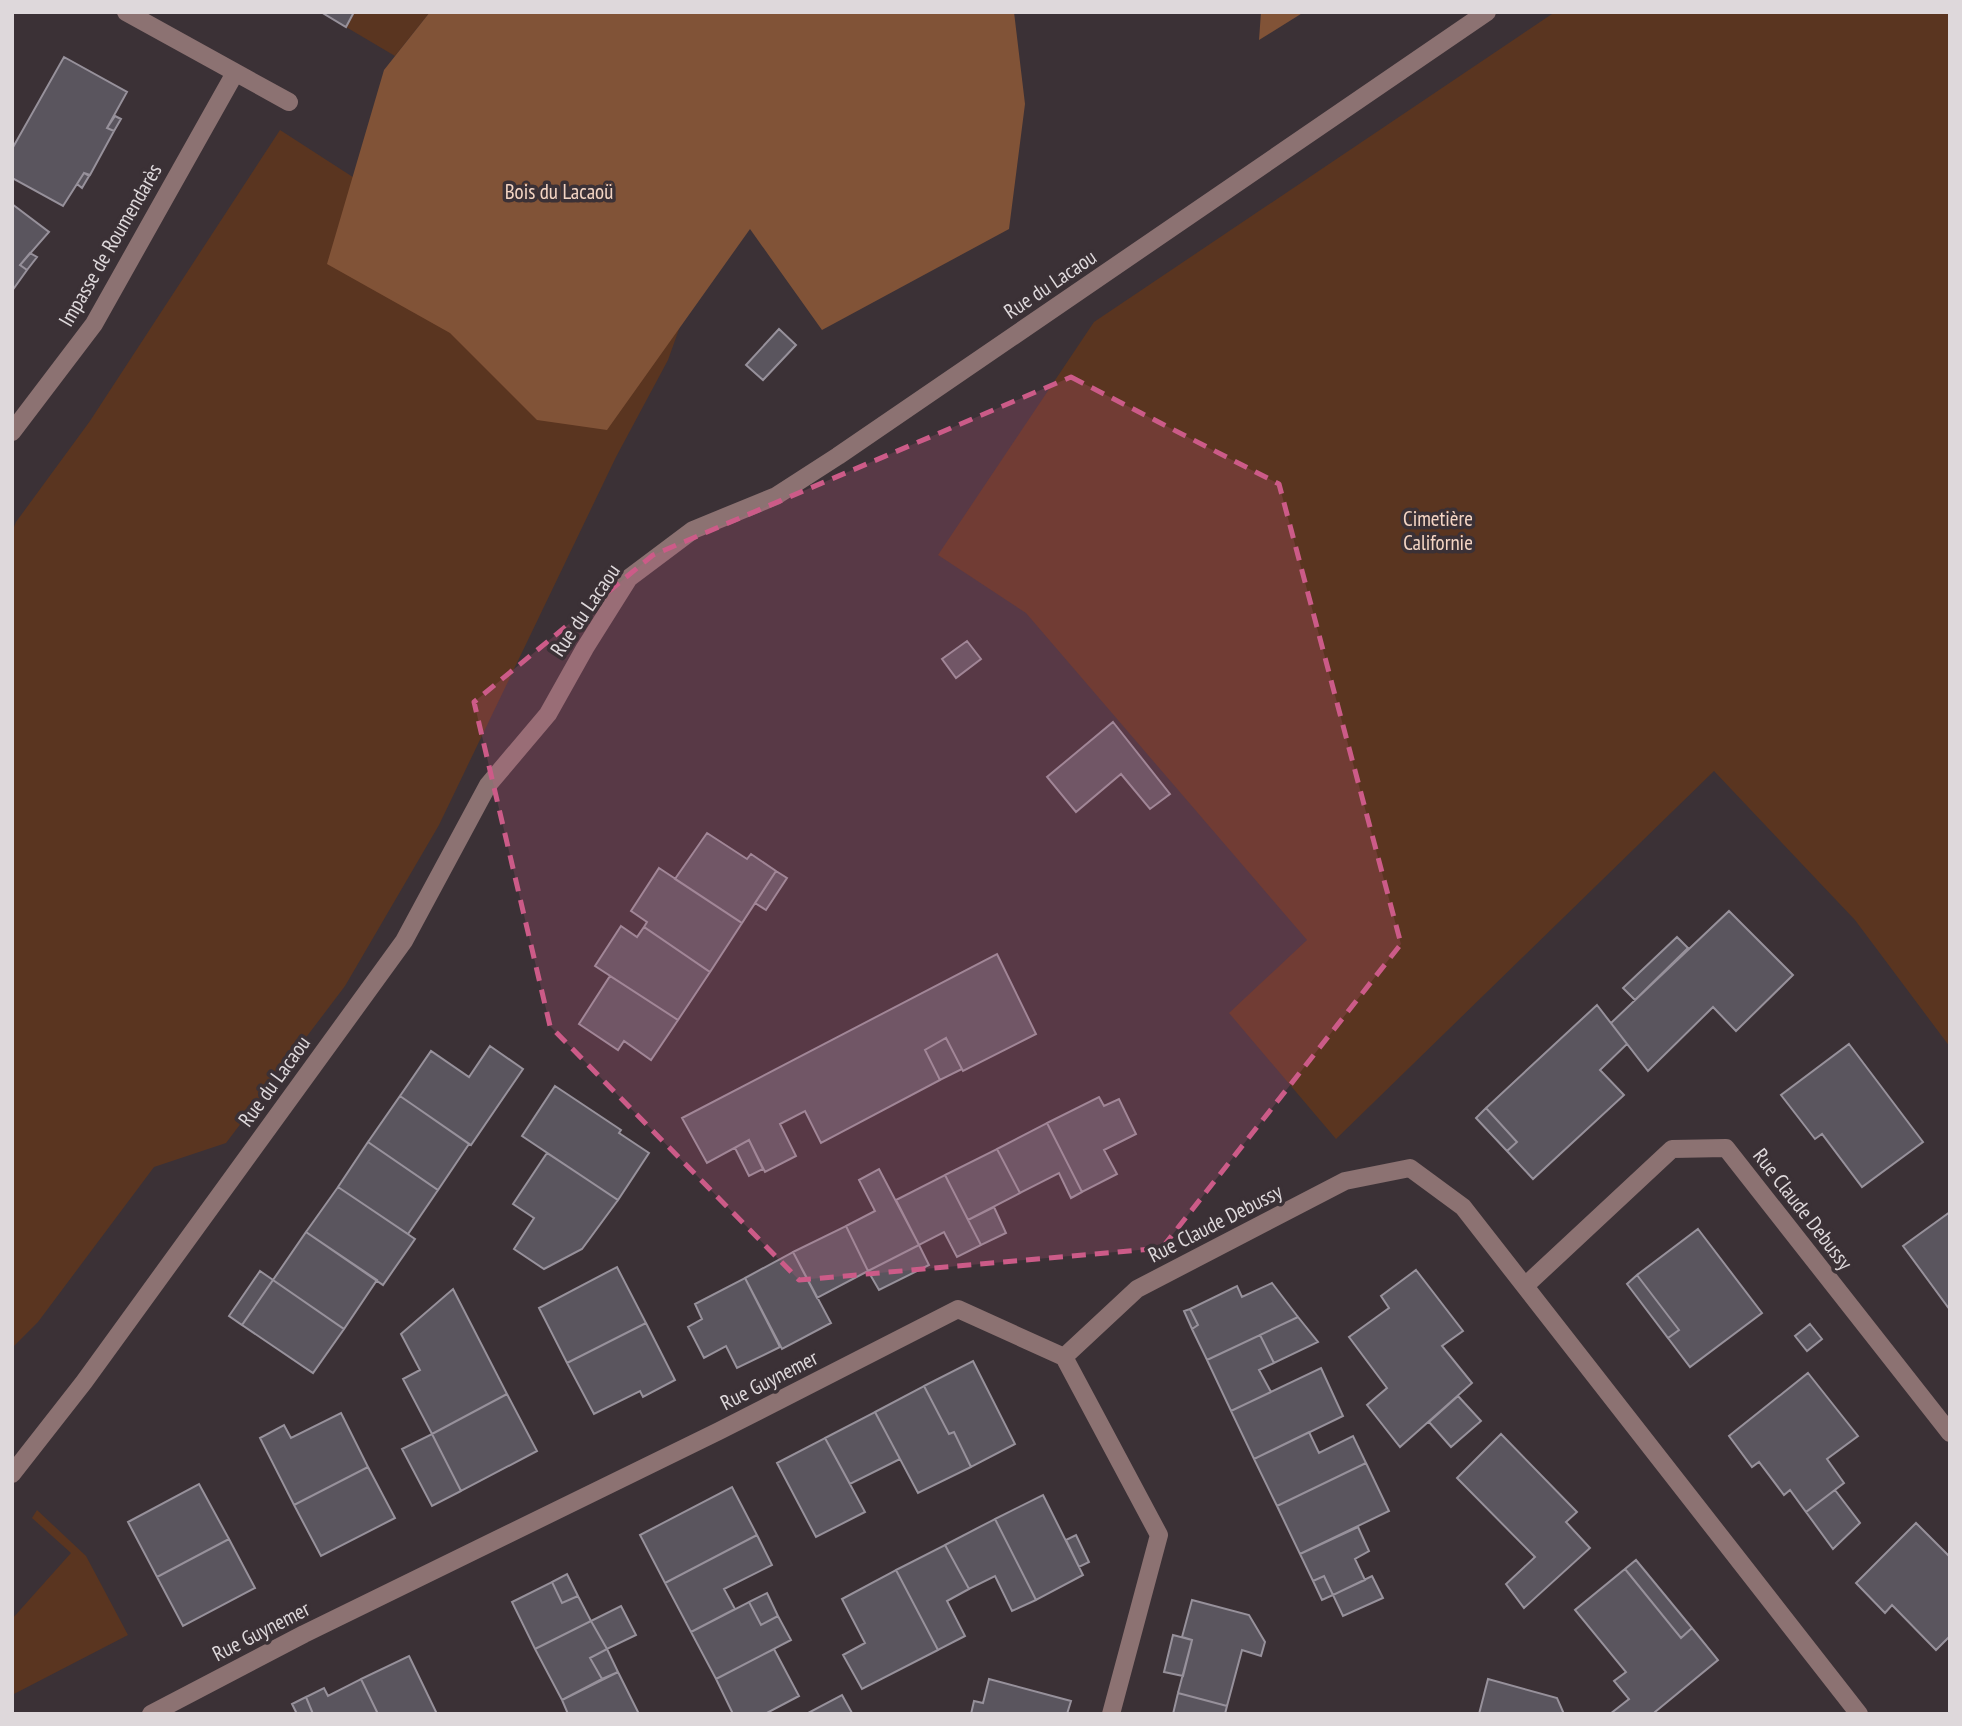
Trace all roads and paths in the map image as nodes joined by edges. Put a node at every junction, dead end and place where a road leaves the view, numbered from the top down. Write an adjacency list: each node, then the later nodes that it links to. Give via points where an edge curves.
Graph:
1 (126, 12): 3 (street)
2 (1487, 12): 9 (street, Rue du Lacaou, via 838,456 776,496 692,530 629,578 548,714 488,785 404,941)
3 (235, 73): 4 (street); 5 (street, Impasse de Roumendarès, via 94,324)
4 (289, 102)
5 (12, 432)
6 (1525, 1286): 7 (street, Rue Claude Debussy, via 1463,1207 1410,1168 1345,1181 1137,1289); 8 (street, Rue Claude Debussy, via 1672,1149 1726,1148); 12 (street, Rue Claude Debussy)
7 (1064, 1357): 10 (street, Rue Guynemer, via 958,1309); 11 (street, via 1159,1535)
8 (1950, 1433)
9 (12, 1474)
10 (151, 1714)
11 (1111, 1714)
12 (1859, 1714)

